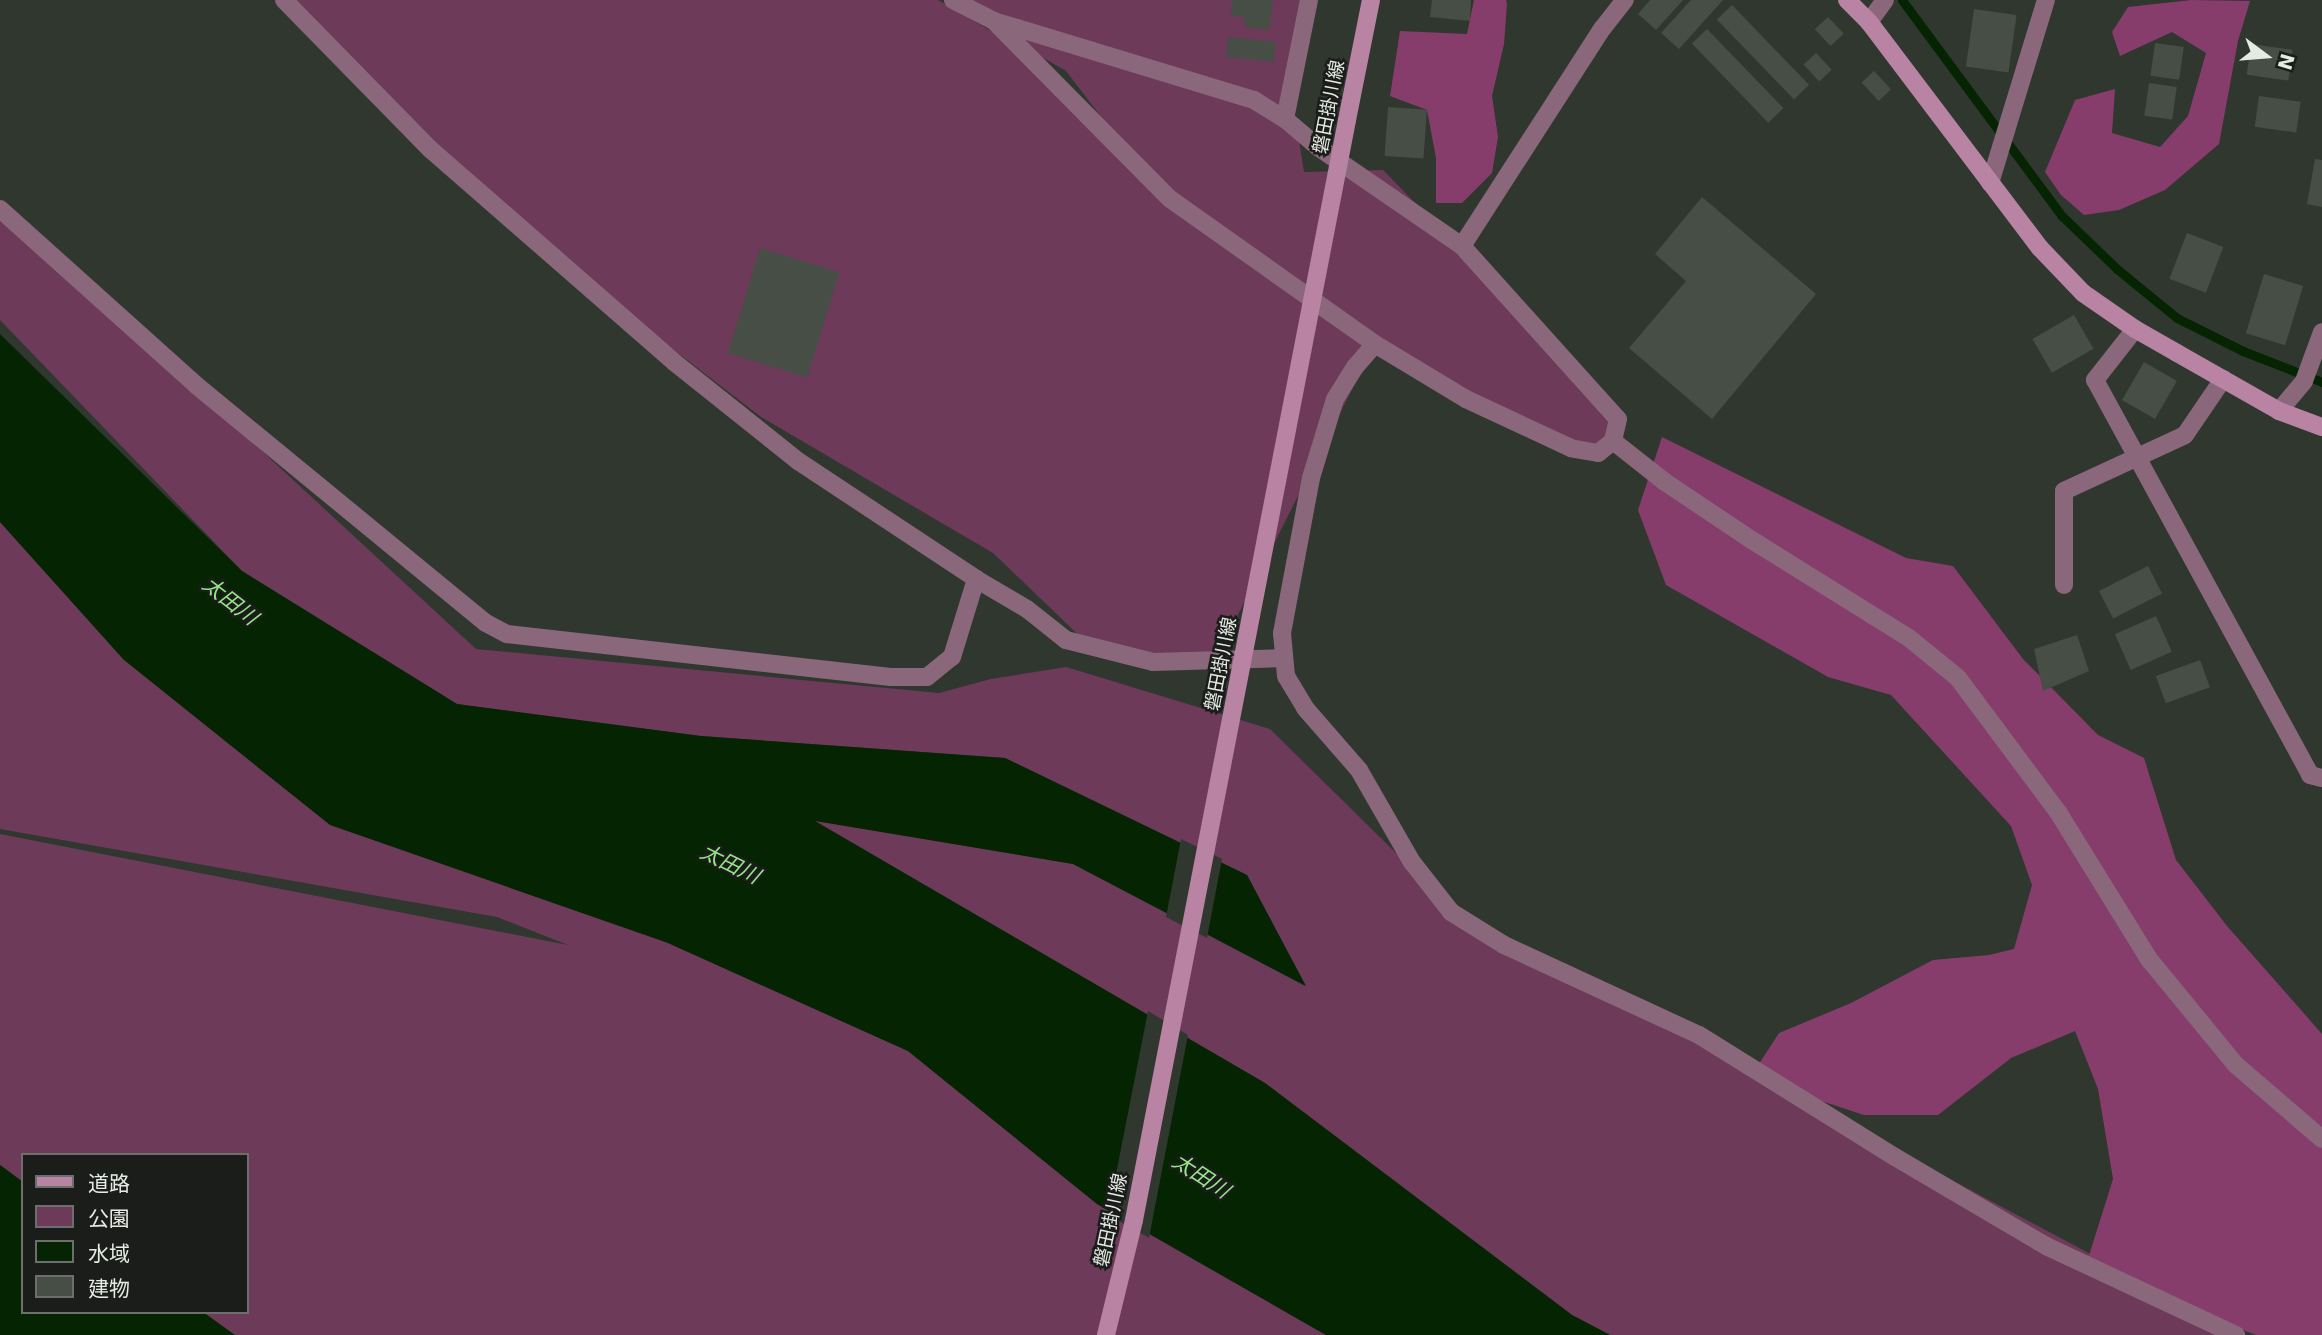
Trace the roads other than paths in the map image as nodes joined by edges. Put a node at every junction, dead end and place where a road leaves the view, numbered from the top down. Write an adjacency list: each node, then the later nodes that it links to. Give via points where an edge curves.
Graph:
1 (284, 0): 23 (street, via 430,149 674,362 799,461)
2 (953, 0): 9 (street)
3 (1309, 0): 11 (street)
4 (1371, 0): 28 (main road, 磐田掛川線, bridge, via 1134,1220)
5 (1625, 0): 14 (street)
6 (1847, 0): 10 (main road)
7 (1885, 0): 10 (street)
8 (2046, 0): 12 (street)
9 (994, 21): 11 (street, via 1254,100); 17 (street, via 1169,198)
10 (1869, 22): 12 (main road)
11 (1285, 120): 14 (street)
12 (1990, 183): 15 (main road, via 2040,248 2083,293)
13 (0, 209): 23 (street, via 196,386 486,623 507,634 891,677 928,677 952,657)
14 (1462, 246): 21 (street, via 1618,419)
15 (2135, 329): 18 (main road); 22 (street, via 2095,380)
16 (2322, 331): 19 (street, via 2304,381)
17 (1375, 344): 21 (street, via 1466,399 1571,448 1598,453); 25 (street, via 1335,399 1311,478 1282,633)
18 (2223, 379): 19 (main road); 22 (street, via 2185,435)
19 (2279, 411): 20 (main road)
20 (2322, 427)
21 (1613, 441): 27 (street, via 1750,539 1909,638 1958,677 2058,812 2148,958 2236,1065)
22 (2136, 457): 24 (street, via 2064,491); 26 (street, via 2310,775)
23 (976, 579): 25 (street, via 1027,609 1066,640 1092,648 1153,662)
24 (2064, 585)
25 (1284, 658): 29 (street, via 1286,676 1305,708 1359,770 1412,862 1451,912 1504,946 1699,1035 2046,1246)
26 (2322, 778)
27 (2322, 1139)
28 (1106, 1335)
29 (2236, 1335)

